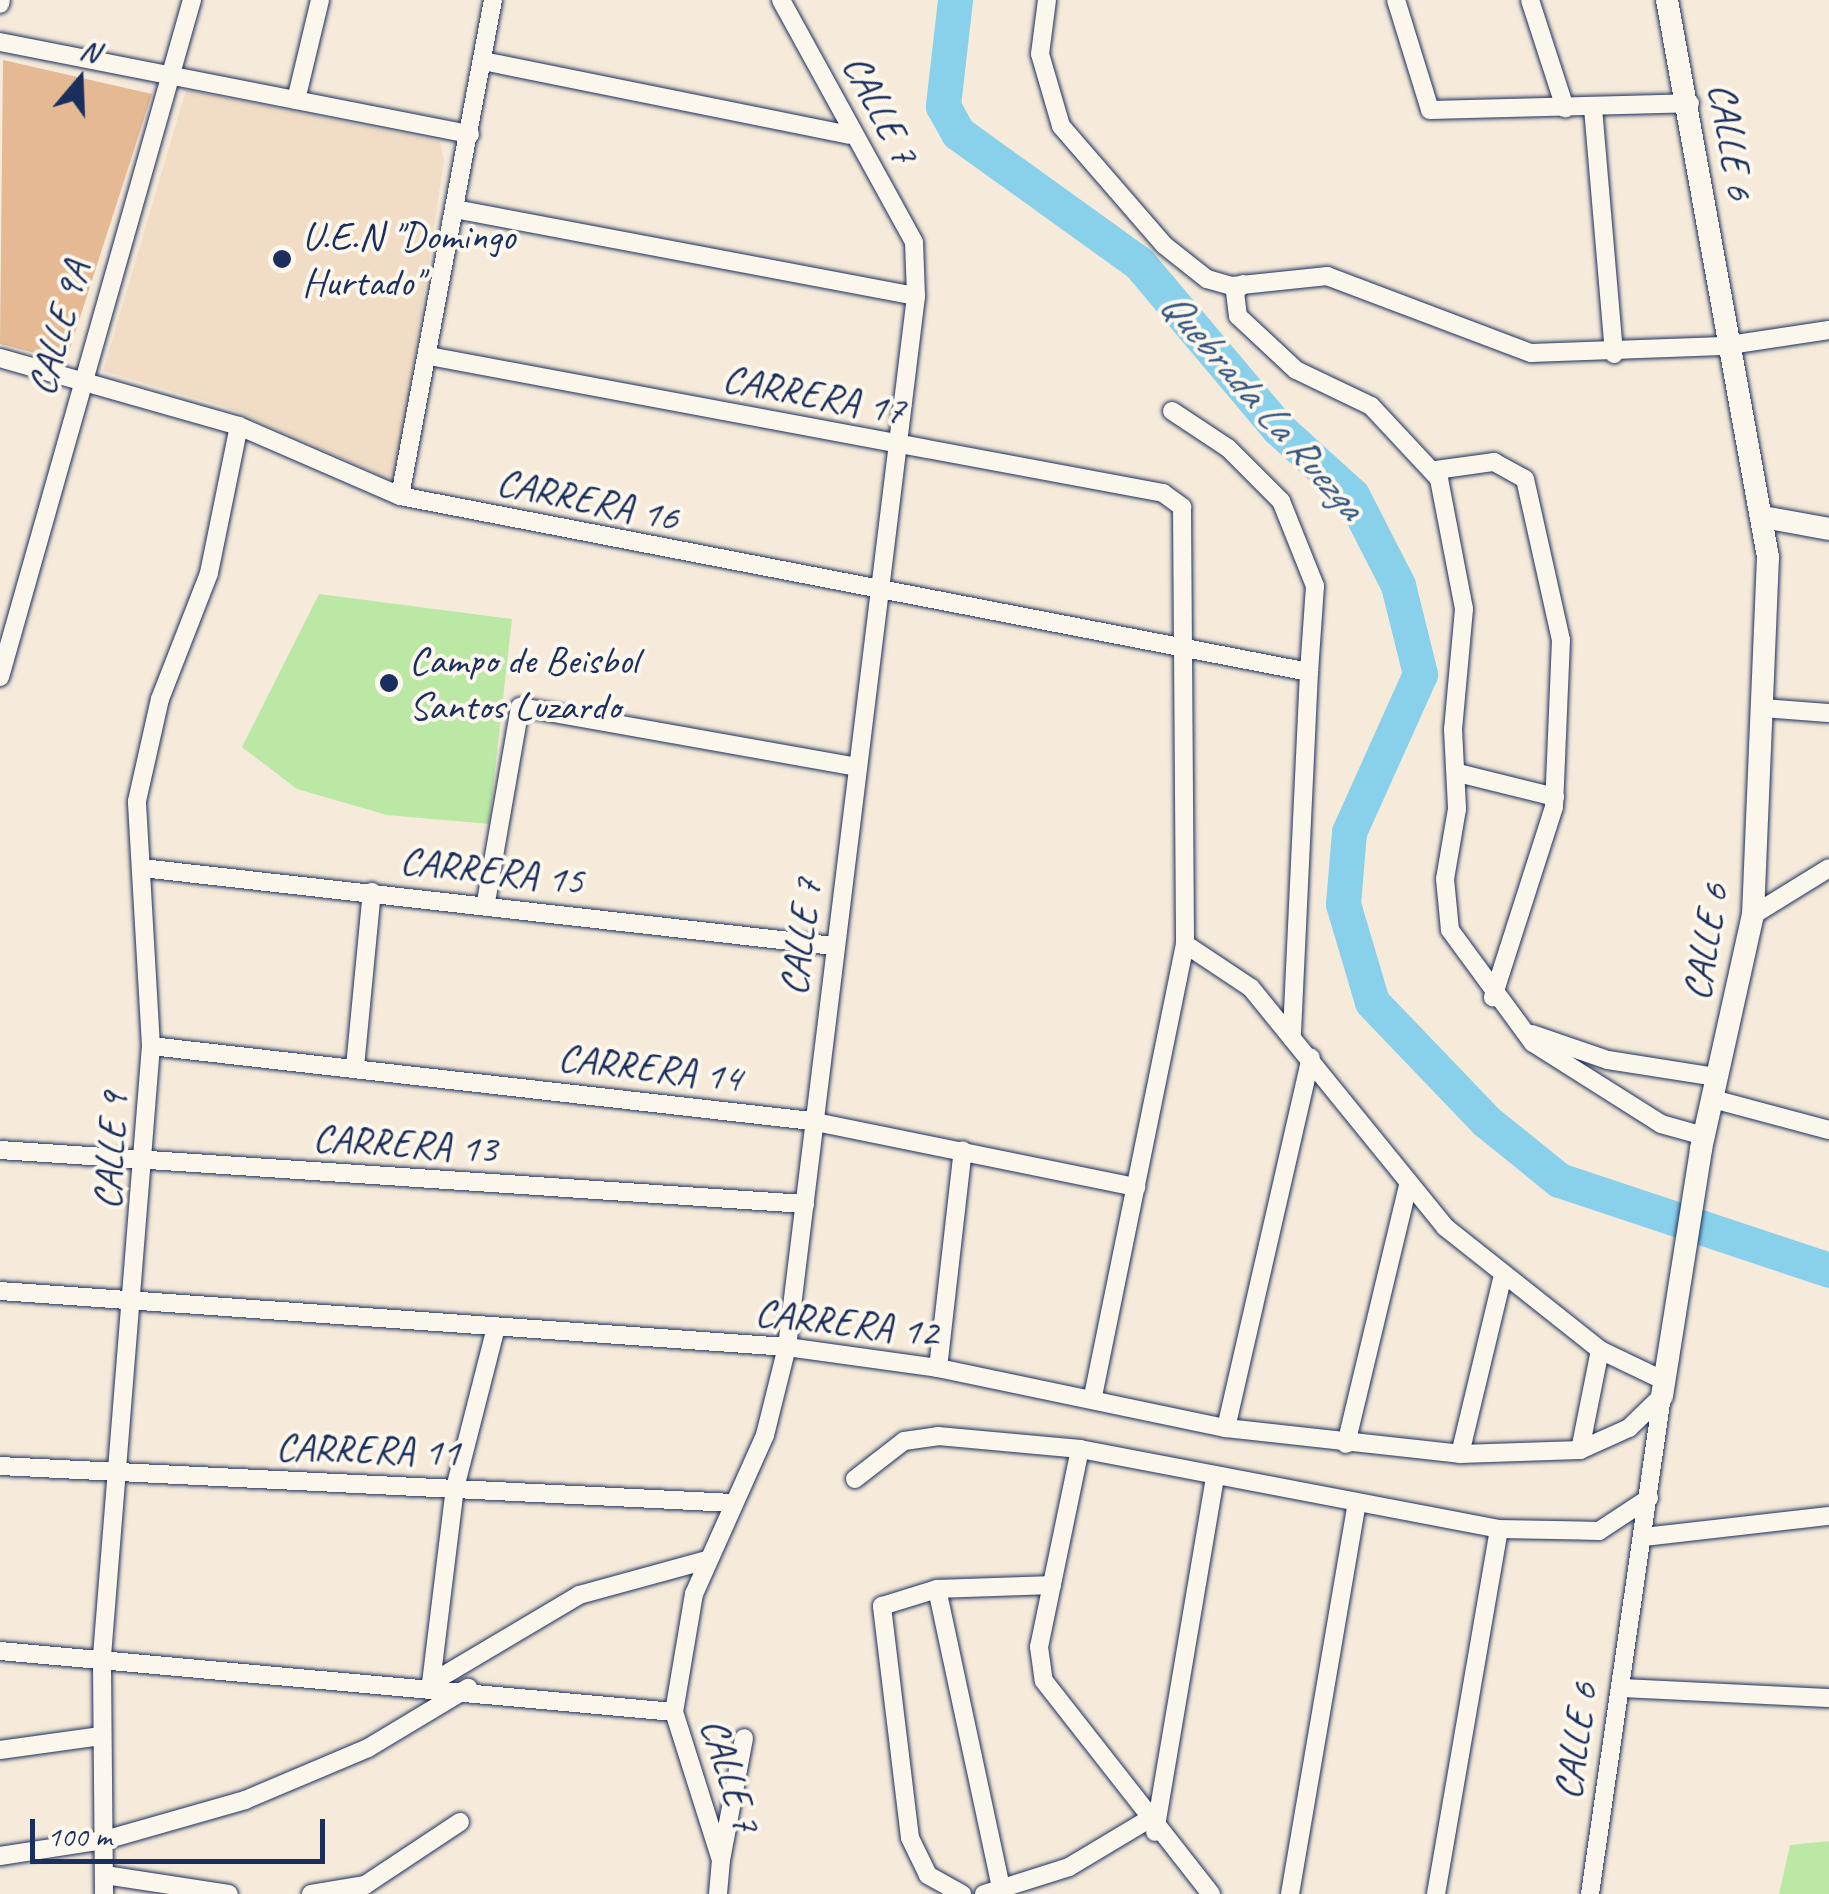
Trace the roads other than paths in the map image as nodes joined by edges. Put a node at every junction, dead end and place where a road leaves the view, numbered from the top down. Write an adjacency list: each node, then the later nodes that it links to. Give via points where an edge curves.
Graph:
1 (192, 0): 11 (street, CALLE 9A)
2 (320, 0): 12 (street)
3 (493, 0): 10 (street)
4 (781, 0): 17 (street, CALLE 7, via 837,95)
5 (1048, 0): 19 (street, via 1040,54 1061,126 1179,258 1222,286)
6 (1396, 0): 14 (street, via 1430,110)
7 (1530, 0): 14 (street)
8 (1668, 0): 13 (street, CALLE 6)
9 (0, 42): 11 (street)
10 (483, 61): 16 (street); 17 (street)
11 (168, 74): 12 (street); 26 (street, CALLE 9A)
12 (296, 100): 16 (street)
13 (1690, 103): 15 (street); 22 (street, CALLE 6)
14 (1565, 108): 15 (street)
15 (1593, 108): 23 (street)
16 (470, 134): 18 (street)
17 (848, 134): 20 (street, CALLE 7, via 914,242)
18 (456, 208): 20 (street); 24 (street)
19 (1243, 284): 23 (street, via 1313,273 1514,352); 30 (street, via 1233,304 1246,324 1296,370 1370,406)
20 (916, 296): 29 (street, CALLE 7)
21 (1829, 330): 22 (street)
22 (1723, 346): 23 (street); 32 (street, CALLE 6)
23 (1614, 354)
24 (429, 356): 29 (street, CARRERA 17); 31 (street)
25 (0, 358): 26 (street, CARRERA 16)
26 (79, 379): 28 (street, CARRERA 16); 37 (street, CALLE 9A)
27 (1172, 411): 36 (street, via 1228,448 1281,501 1314,586)
28 (239, 426): 31 (street, CARRERA 16); 43 (street, CALLE 9, via 209,573 146,750)
29 (897, 446): 34 (street, CALLE 7); 35 (street, CARRERA 17, via 1164,493 1182,508)
30 (1436, 470): 41 (street, via 1464,609); 42 (street, via 1494,462 1514,468 1534,498 1562,640)
31 (400, 496): 34 (street, CARRERA 16)
32 (1763, 516): 33 (street); 38 (street, CALLE 6)
33 (1829, 528)
34 (878, 595): 35 (street, CARRERA 16); 40 (street, CALLE 7)
35 (1179, 650): 36 (street, CARRERA 16); 48 (street)
36 (1310, 672): 52 (street)
37 (0, 677)
38 (1762, 708): 39 (street); 47 (street, CALLE 6)
39 (1829, 713)
40 (858, 767): 46 (street, via 520,707); 49 (street, CALLE 7)
41 (1458, 773): 42 (street); 50 (street, via 1446,916)
42 (1555, 796): 50 (street)
43 (142, 868): 45 (street, CARRERA 15); 53 (street, CALLE 9)
44 (1829, 868): 47 (street)
45 (372, 892): 46 (street, CARRERA 15); 55 (street)
46 (486, 902): 49 (street, CARRERA 15)
47 (1754, 915): 56 (street, CALLE 6)
48 (1185, 944): 52 (street, via 1251,988); 64 (street)
49 (834, 946): 57 (street, CALLE 7)
50 (1494, 997): 51 (street)
51 (1513, 1026): 56 (street); 59 (street, via 1661,1124)
52 (1292, 1038): 54 (street)
53 (151, 1046): 55 (street, CARRERA 14); 62 (street, CALLE 9)
54 (1311, 1058): 63 (street); 75 (street)
55 (354, 1068): 57 (street, CARRERA 14)
56 (1715, 1088): 58 (street); 59 (street, CALLE 6)
57 (811, 1121): 61 (street, CARRERA 14); 65 (street, CALLE 7)
58 (1829, 1130)
59 (1703, 1143): 73 (street, CALLE 6)
60 (0, 1150): 62 (street, CARRERA 13)
61 (962, 1150): 64 (street, CARRERA 14); 72 (street)
62 (147, 1158): 65 (street, CARRERA 13); 68 (street, CALLE 9)
63 (1408, 1182): 66 (street); 76 (street)
64 (1136, 1187): 74 (street)
65 (804, 1204): 70 (street, CALLE 7)
66 (1503, 1276): 71 (street); 79 (street)
67 (0, 1291): 68 (street, CARRERA 12)
68 (134, 1304): 69 (street, CARRERA 12); 81 (street, CALLE 9)
69 (496, 1327): 70 (street, CARRERA 12); 84 (street)
70 (787, 1347): 72 (street, CARRERA 12); 87 (street, CALLE 7, via 765,1434)
71 (1600, 1350): 73 (street); 78 (street)
72 (938, 1368): 74 (street, CARRERA 12)
73 (1663, 1388): 78 (street, CARRERA 12, via 1628,1428); 85 (street, CALLE 6)
74 (1093, 1398): 75 (street, CARRERA 12)
75 (1226, 1428): 76 (street, CARRERA 12)
76 (1346, 1444): 79 (street, CARRERA 12)
77 (1080, 1449): 82 (street, via 920,1436); 83 (street); 92 (street)
78 (1580, 1450): 79 (street, CARRERA 12)
79 (1460, 1454)
80 (0, 1466): 81 (street, CARRERA 11)
81 (121, 1474): 84 (street, CARRERA 11); 95 (street, CALLE 9)
82 (854, 1479)
83 (1216, 1479): 86 (street); 105 (street)
84 (455, 1488): 87 (street, CARRERA 11); 96 (street)
85 (1650, 1498): 89 (street, via 1599,1530); 90 (street, CALLE 6)
86 (1357, 1502): 89 (street); 117 (street)
87 (733, 1503): 91 (street, CALLE 7)
88 (1829, 1516): 90 (street)
89 (1499, 1528): 118 (street)
90 (1644, 1537): 98 (street, CALLE 6)
91 (707, 1560): 96 (street, via 578,1595); 100 (street, CALLE 7)
92 (1052, 1585): 93 (street); 105 (street, via 1040,1647 1044,1681)
93 (937, 1589): 110 (street); 114 (street, via 890,1599 880,1614 910,1838 928,1875)
94 (0, 1650): 95 (street)
95 (102, 1656): 96 (street); 101 (street, CALLE 9)
96 (431, 1683): 97 (street)
97 (468, 1688): 100 (street); 106 (street, via 290,1783)
98 (1621, 1688): 99 (street); 119 (street, CALLE 6)
99 (1829, 1698)
100 (674, 1712): 108 (street, CALLE 7)
101 (101, 1736): 103 (street); 106 (street, CALLE 9)
102 (744, 1738): 108 (street)
103 (0, 1750)
104 (460, 1822): 112 (street, via 365,1885)
105 (1150, 1827): 110 (street); 116 (street)
106 (104, 1840): 107 (street); 109 (street, CALLE 9)
107 (0, 1856)
108 (721, 1860): 113 (street, CALLE 7)
109 (105, 1884): 111 (street)
110 (1002, 1893): 115 (street)
111 (229, 1894)
112 (311, 1894)
113 (718, 1894)
114 (962, 1894)
115 (984, 1894)
116 (1211, 1894)
117 (1290, 1894)
118 (1436, 1894)
119 (1590, 1894)

